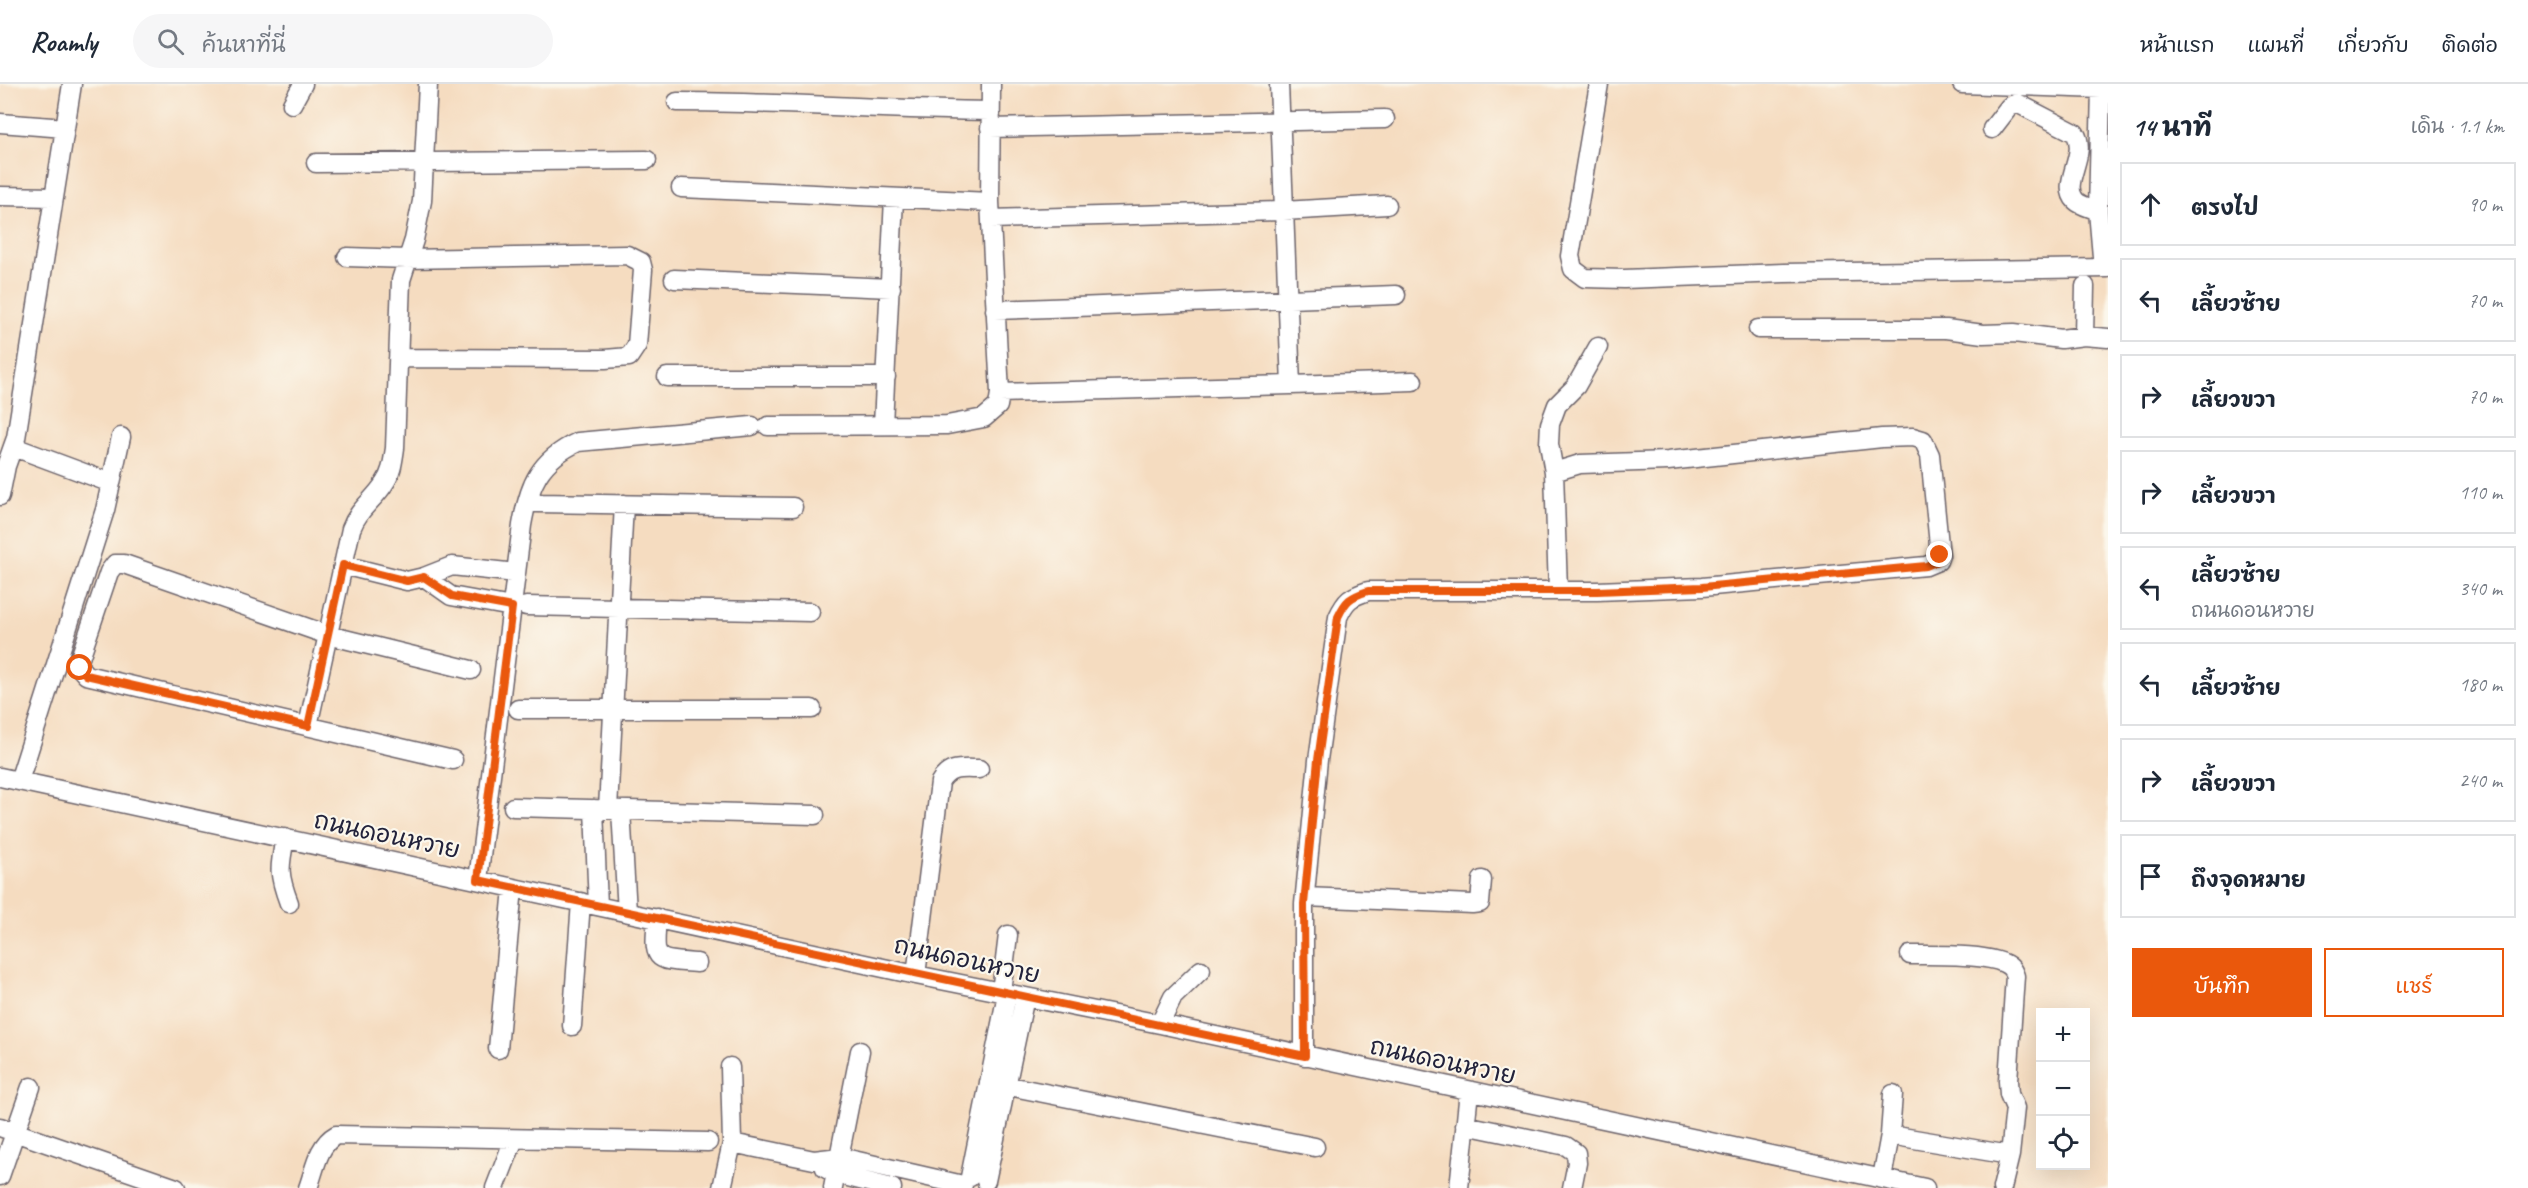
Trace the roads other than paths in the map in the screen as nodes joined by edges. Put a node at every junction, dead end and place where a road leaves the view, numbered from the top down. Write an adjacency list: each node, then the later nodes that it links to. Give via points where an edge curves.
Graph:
1 (72, 84): 15 (street)
2 (303, 84): 10 (street)
3 (428, 84): 18 (street)
4 (991, 84): 12 (street)
5 (1279, 84): 14 (street)
6 (1599, 84): 30 (street, via 1570,256 1573,269 1585,278)
7 (1962, 84): 8 (street)
8 (2032, 86): 27 (street, via 2101,89)
9 (677, 102): 12 (street, via 903,110)
10 (292, 104)
11 (1385, 119): 14 (street)
12 (990, 120): 14 (street); 25 (street)
13 (0, 123): 15 (street)
14 (1281, 123): 26 (street)
15 (65, 128): 22 (street)
16 (1992, 129): 27 (street, via 2008,106 2017,103 2075,133 2080,140 2071,190 2076,201)
17 (647, 160): 18 (street)
18 (426, 162): 19 (street); 29 (street, via 422,201)
19 (316, 163)
20 (681, 188): 23 (street)
21 (0, 195): 22 (street)
22 (54, 197): 49 (street)
23 (894, 198): 25 (street); 33 (street)
24 (1387, 205): 26 (street)
25 (990, 211): 26 (street); 36 (street)
26 (1283, 211): 35 (street)
27 (2098, 211): 30 (street)
28 (347, 257): 29 (street)
29 (407, 259): 41 (street, via 401,280); 41 (street, via 636,257 643,270 637,345 629,357 604,359)
30 (2106, 268)
31 (674, 279): 33 (street)
32 (2085, 286): 38 (street)
33 (891, 288): 43 (street)
34 (1396, 295): 35 (street)
35 (1288, 298): 36 (street); 45 (street)
36 (994, 310): 46 (street)
37 (1758, 329): 38 (street, via 1946,329 2061,339)
38 (2084, 336): 39 (street)
39 (2108, 338)
40 (1598, 347): 50 (street, via 1581,378 1557,405 1550,424)
41 (398, 358): 56 (street, via 392,468 384,486 357,514)
42 (666, 377): 43 (street)
43 (886, 377): 47 (street)
44 (1413, 381): 45 (street)
45 (1291, 385): 46 (street)
46 (1000, 393): 47 (street, via 993,413 971,422)
47 (883, 424): 57 (street, via 760,426 578,442 546,463 532,484 526,498)
48 (121, 436): 51 (street)
49 (14, 447): 51 (street); 52 (street)
50 (1554, 472): 59 (street); 59 (street, via 1580,464 1668,461 1913,437 1923,440 1930,454 1940,555 1938,561 1926,566 1883,571 1702,587)
51 (111, 483): 72 (street)
52 (0, 496)
53 (538, 503): 54 (street)
54 (624, 504): 55 (street); 61 (street)
55 (793, 507)
56 (343, 565): 58 (street, via 407,581); 63 (street)
57 (516, 573): 58 (street, via 452,566); 60 (street)
58 (424, 577): 60 (street, via 452,596)
59 (1558, 590): 80 (street, via 1368,591 1345,603 1338,617 1318,760)
60 (519, 607): 61 (street); 78 (street)
61 (617, 608): 62 (street); 66 (street)
62 (810, 612)
63 (328, 635): 64 (street); 68 (street); 68 (street, via 115,564 79,661 86,675)
64 (471, 670)
65 (518, 709): 66 (street)
66 (612, 709): 67 (street); 74 (street)
67 (812, 709)
68 (308, 726): 69 (street)
69 (453, 760)
70 (979, 769): 89 (street, via 951,770 940,782)
71 (0, 779): 72 (street, ถนนดอนหวาย)
72 (19, 781): 76 (street, ถนนดอนหวาย)
73 (513, 807): 74 (street)
74 (607, 809): 75 (street); 82 (street); 83 (street)
75 (815, 815)
76 (285, 838): 78 (street, ถนนดอนหวาย); 81 (street, via 279,869)
77 (1482, 879): 80 (street, via 1480,903 1472,904)
78 (478, 880): 79 (street, ถนนดอนหวาย)
79 (513, 888): 82 (street, ถนนดอนหวาย); 93 (street)
80 (1305, 897): 95 (street)
81 (289, 903)
82 (590, 904): 83 (street, ถนนดอนหวาย); 92 (street)
83 (627, 912): 84 (street, ถนนดอนหวาย)
84 (657, 918): 87 (street, via 654,948 659,956 668,961); 89 (street, ถนนดอนหวาย)
85 (1008, 935): 90 (street)
86 (1910, 955): 108 (street, via 1999,961 2010,967 2015,976 2008,1081 2015,1108)
87 (697, 963)
88 (1201, 970): 91 (street, via 1173,997)
89 (916, 975): 90 (street, ถนนดอนหวาย)
90 (1011, 994): 91 (street, ถนนดอนหวาย); 97 (street)
91 (1160, 1024): 95 (street, ถนนดอนหวาย)
92 (572, 1026)
93 (498, 1049)
94 (860, 1051): 109 (street)
95 (1305, 1056): 99 (street, ถนนดอนหวาย)
96 (730, 1067): 106 (street)
97 (998, 1083): 107 (street); 113 (street)
98 (31, 1087): 102 (street)
99 (1468, 1091): 101 (street); 111 (street, ถนนดอนหวาย)
100 (1893, 1094): 103 (street)
101 (1465, 1125): 120 (street); 121 (street, via 1566,1146 1576,1153)
102 (8, 1129): 110 (street); 115 (street)
103 (1890, 1135): 108 (street); 111 (street)
104 (514, 1139): 105 (street); 116 (street, via 336,1135 321,1150); 117 (street)
105 (708, 1142)
106 (732, 1143): 109 (street, via 814,1160); 118 (street)
107 (1315, 1147)
108 (2010, 1155): 122 (street)
109 (836, 1173): 112 (street); 119 (street)
110 (0, 1176)
111 (1882, 1178): 114 (street, ถนนดอนหวาย)
112 (914, 1181): 113 (street)
113 (974, 1184)
114 (1916, 1187)
115 (176, 1188)
116 (308, 1188)
117 (495, 1188)
118 (722, 1188)
119 (892, 1188)
120 (1459, 1188)
121 (1572, 1188)
122 (2002, 1188)

